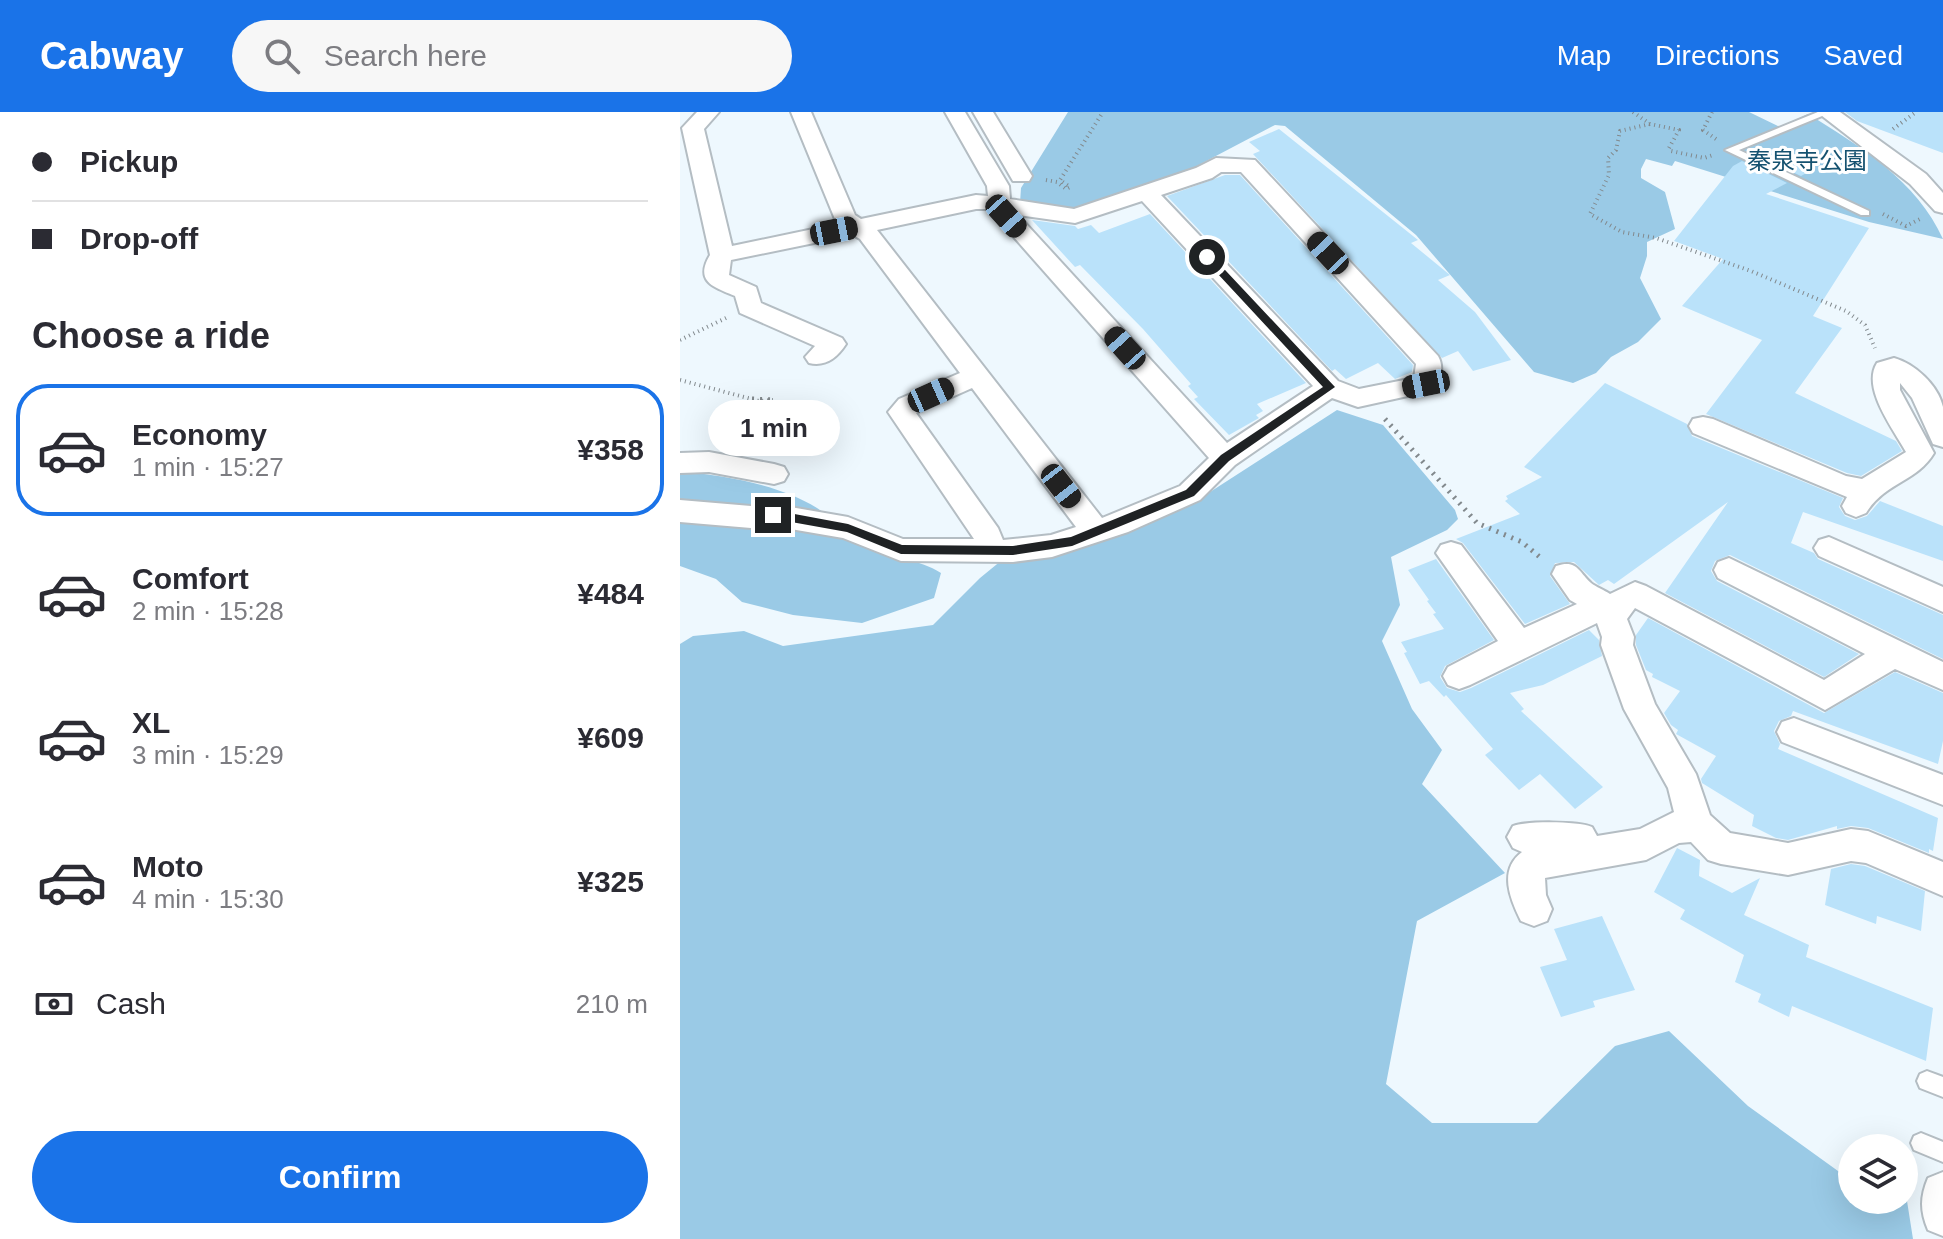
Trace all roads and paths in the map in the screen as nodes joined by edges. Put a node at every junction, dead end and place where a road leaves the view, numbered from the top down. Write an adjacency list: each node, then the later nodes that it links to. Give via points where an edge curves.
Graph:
1 (709, 112): 17 (street, via 693,128)
2 (801, 112): 16 (street, via 845,219)
3 (955, 112): 13 (street, via 998,186)
4 (983, 112): 11 (street)
5 (1103, 112): 11 (path, via 1060,180 1070,187)
6 (1633, 112): 9 (path)
7 (1712, 112): 10 (path, via 1703,130)
8 (1827, 112): 10 (lane); 15 (street, via 1918,179)
9 (1650, 124): 10 (path, via 1679,130 1669,148 1674,153 1704,158); 21 (path, via 1620,131 1616,150 1608,158 1609,175 1590,214 1622,232 1738,266 1846,311 1865,325)
10 (1730, 150): 14 (lane)
11 (1021, 176)
12 (1146, 192): 13 (street, via 1075,216); 24 (street); 24 (street, via 1216,165 1247,165 1429,362 1426,384 1358,398)
13 (1000, 203): 16 (street, via 976,202); 29 (street, via 1006,216)
14 (1870, 210): 15 (path, via 1906,226)
15 (1936, 212)
16 (856, 226): 17 (street); 22 (street, via 868,234)
17 (722, 255): 18 (street, via 717,279 747,292)
18 (749, 307): 19 (path); 20 (street, via 833,344)
19 (680, 340)
20 (818, 357)
21 (1890, 368): 27 (street, via 1885,373 1887,390 1920,453 1861,498); 28 (street, via 1909,374)
22 (976, 376): 33 (street); 35 (street, via 901,412 988,536)
23 (680, 380): 25 (path)
24 (1329, 387): 29 (street)
25 (773, 400)
26 (1387, 419): 38 (path, via 1477,523 1522,542 1560,578)
27 (1703, 426)
28 (1943, 437)
29 (1225, 458): 33 (street, via 1190,493)
30 (680, 463): 31 (street, via 709,462)
31 (774, 474)
32 (680, 511): 35 (street, via 788,517 848,528 901,550)
33 (1095, 531): 35 (street, via 1052,546)
34 (1829, 548): 39 (street)
35 (989, 550)
36 (1451, 553): 41 (street)
37 (1729, 570): 42 (street)
38 (1567, 574): 40 (street, via 1581,592)
39 (1943, 600)
40 (1613, 610): 41 (street, via 1592,611); 42 (street, via 1635,594 1825,696); 47 (street, via 1617,645 1640,709 1684,785 1690,809)
41 (1519, 645): 43 (street)
42 (1895, 655): 44 (street)
43 (1459, 676)
44 (1943, 677)
45 (1794, 732): 46 (street)
46 (1943, 790)
47 (1686, 827): 48 (street, via 1639,827 1565,841); 49 (street, via 1721,848 1788,859 1851,845 1879,851); 50 (street, via 1646,844 1535,863 1526,870)
48 (1525, 837)
49 (1943, 879)
50 (1534, 909)
51 (1921, 1143): 52 (lane)
52 (1943, 1152)
53 (1943, 1193): 54 (street)
54 (1943, 1215)

